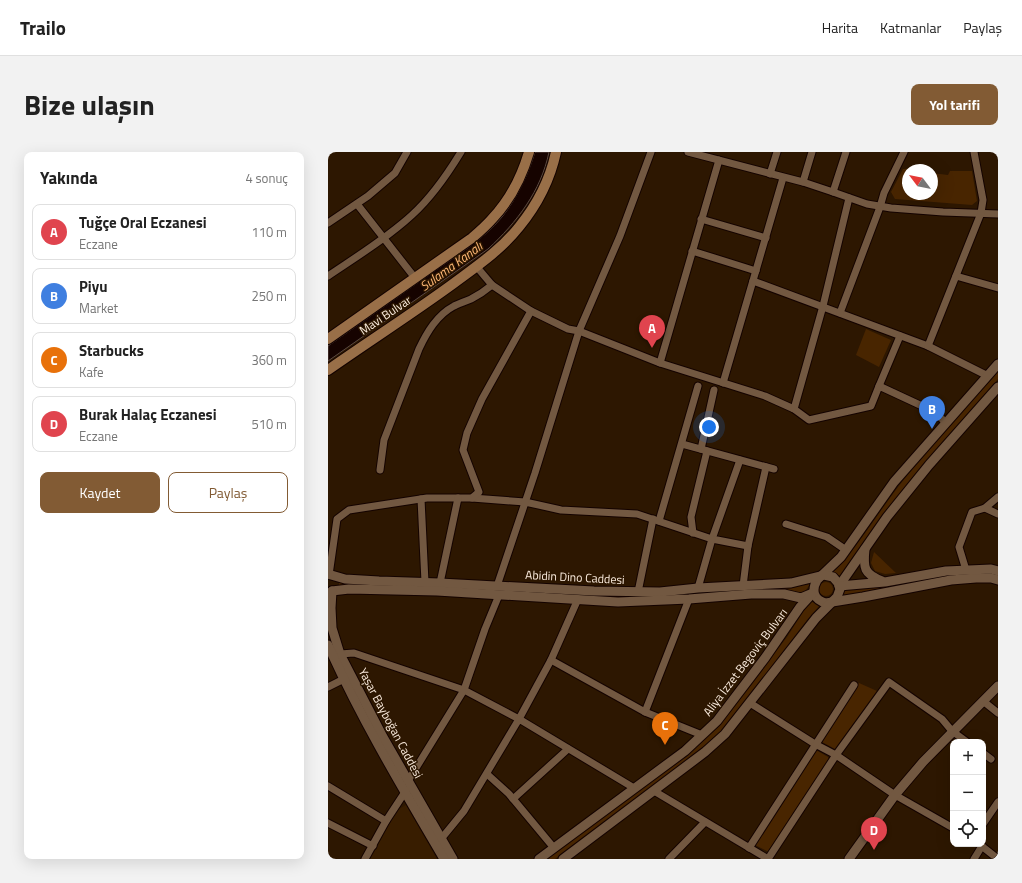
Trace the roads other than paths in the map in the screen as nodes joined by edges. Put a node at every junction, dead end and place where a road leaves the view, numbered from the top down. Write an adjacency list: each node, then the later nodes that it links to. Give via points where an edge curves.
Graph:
1 (407, 152): 18 (street, via 395,173)
2 (461, 152): 24 (street, via 432,193 412,215)
3 (529, 152): 31 (main road, Mavi Bulvar, via 517,183 492,220 472,238)
4 (556, 152): 27 (main road, Mavi Bulvar, via 545,187 531,212 505,243)
5 (651, 152): 38 (street, via 620,236)
6 (688, 152): 12 (street)
7 (777, 152): 13 (street)
8 (812, 152): 15 (street)
9 (846, 152): 16 (street)
10 (904, 152): 19 (street)
11 (974, 152): 20 (street, via 983,200)
12 (719, 160): 13 (street); 22 (street)
13 (770, 174): 14 (street)
14 (783, 178): 15 (street); 25 (street)
15 (803, 182): 16 (street)
16 (833, 192): 17 (street)
17 (849, 198): 19 (street); 35 (street)
18 (357, 204): 23 (street); 24 (street)
19 (880, 206): 20 (street); 37 (street)
20 (982, 214): 21 (street); 30 (street)
21 (998, 214)
22 (701, 219): 25 (street); 26 (street)
23 (328, 223)
24 (384, 237): 29 (street); 31 (street)
25 (766, 238): 28 (street)
26 (692, 251): 28 (street); 42 (street)
27 (476, 266): 33 (street); 44 (main road, Mavi Bulvar)
28 (756, 271): 32 (street)
29 (328, 276)
30 (956, 276): 34 (street); 41 (street)
31 (415, 278): 40 (main road, Mavi Bulvar)
32 (753, 281): 35 (street); 46 (street)
33 (492, 285): 36 (street); 58 (street, via 446,311 426,335 384,440)
34 (998, 288)
35 (823, 306): 37 (street); 51 (street)
36 (531, 310): 38 (street); 61 (street, via 482,399 467,433 463,450 479,492)
37 (840, 313): 39 (street)
38 (579, 331): 42 (street); 63 (street)
39 (900, 336): 41 (street); 48 (street)
40 (328, 339)
41 (928, 346): 45 (street)
42 (660, 363): 46 (street)
43 (998, 364): 45 (main road)
44 (328, 370)
45 (988, 376): 52 (main road)
46 (723, 383): 51 (street, via 765,396)
47 (698, 386): 53 (street)
48 (879, 386): 51 (street, via 871,406 809,420); 52 (street, via 935,412)
49 (998, 387): 72 (main road, via 925,470)
50 (714, 390): 54 (street)
51 (794, 409)
52 (946, 423): 73 (main road, via 894,482)
53 (682, 444): 54 (street); 66 (street)
54 (704, 450): 55 (street); 68 (street, via 692,517)
55 (740, 460): 56 (street); 69 (street)
56 (766, 467): 57 (street); 71 (street)
57 (774, 469)
58 (380, 470)
59 (998, 497): 64 (street)
60 (458, 498): 61 (street); 62 (street); 82 (street)
61 (472, 498): 63 (street)
62 (421, 499): 70 (street, via 349,510 337,519); 80 (street)
63 (525, 502): 66 (street, via 561,510 637,514); 86 (street)
64 (985, 508): 65 (street); 75 (street, via 972,512 959,547)
65 (998, 514)
66 (656, 520): 68 (street); 88 (street)
67 (786, 524): 73 (street, via 827,537)
68 (693, 532): 69 (street)
69 (712, 539): 71 (street); 85 (street)
70 (334, 544): 74 (street); 77 (street)
71 (748, 546): 83 (street)
72 (866, 548): 81 (main road, via 865,570 872,577); 84 (main road)
73 (846, 550): 78 (main road)
74 (328, 557)
75 (966, 570): 76 (main road); 81 (main road)
76 (998, 571)
77 (328, 575): 80 (main road, Abidin Dino Caddesi, via 345,579); 87 (main road, Yaşar Bayboğan Caddesi, via 332,576 335,582)
78 (820, 577): 83 (main road, Abidin Dino Caddesi, via 791,583); 84 (main road, via 829,575 837,580); 89 (main road, via 814,585)
79 (998, 580): 92 (main road, via 952,580 863,597)
80 (425, 582): 82 (main road, Abidin Dino Caddesi)
81 (886, 582): 84 (main road)
82 (440, 583): 86 (main road, Abidin Dino Caddesi)
83 (743, 586): 85 (main road, Abidin Dino Caddesi)
84 (840, 586): 92 (main road, via 839,594)
85 (698, 588): 88 (main road, Abidin Dino Caddesi)
86 (498, 590): 87 (main road, Abidin Dino Caddesi); 88 (main road, Abidin Dino Caddesi); 90 (main road, Abidin Dino Caddesi); 100 (street)
87 (330, 592): 94 (main road, Yaşar Bayboğan Caddesi)
88 (638, 592)
89 (813, 593): 91 (main road, Abidin Dino Caddesi, via 801,598 784,594 751,594); 92 (main road, via 822,602); 107 (main road, Aliya İzzet Begoviç Bulvarı, via 717,721)
90 (578, 599): 91 (main road, Abidin Dino Caddesi, via 618,602); 95 (street)
91 (689, 599): 103 (street)
92 (833, 600): 102 (main road)
93 (328, 645): 94 (main road, Yaşar Bayboğan Caddesi)
94 (334, 656): 96 (main road, Yaşar Bayboğan Caddesi); 100 (street, via 354,653); 115 (main road, Yaşar Bayboğan Caddesi)
95 (550, 660): 103 (street); 105 (street)
96 (344, 679): 99 (street); 119 (main road, Yaşar Bayboğan Caddesi)
97 (854, 685): 109 (street)
98 (998, 686): 101 (main road)
99 (328, 687)
100 (464, 690): 105 (street); 115 (street)
101 (983, 701): 104 (street); 106 (main road)
102 (750, 703): 109 (street); 118 (main road, via 725,734)
103 (645, 712): 107 (street)
104 (998, 713)
105 (519, 719): 110 (street); 114 (street)
106 (952, 731): 108 (street); 111 (street, via 942,719 889,682); 120 (main road)
107 (702, 736): 117 (main road, Aliya İzzet Begoviç Bulvarı)
108 (963, 739)
109 (815, 744): 111 (street); 133 (street)
110 (568, 749): 117 (street); 121 (street)
111 (836, 755): 120 (street); 142 (street)
112 (986, 756): 113 (street)
113 (991, 759)
114 (487, 774): 121 (street); 128 (street, via 464,811)
115 (408, 781): 128 (main road, Yaşar Bayboğan Caddesi)
116 (328, 786): 124 (street)
117 (634, 788): 132 (main road, Aliya İzzet Begoviç Bulvarı)
118 (654, 791): 125 (street); 140 (main road)
119 (405, 792): 124 (street); 137 (main road, Yaşar Bayboğan Caddesi)
120 (895, 795): 127 (street); 143 (main road)
121 (513, 799): 132 (street)
122 (998, 802): 123 (street)
123 (986, 820)
124 (386, 822): 129 (street)
125 (705, 822): 133 (street); 141 (street)
126 (328, 823): 129 (street)
127 (950, 826)
128 (441, 839): 138 (main road, Yaşar Bayboğan Caddesi)
129 (373, 846): 136 (street)
130 (979, 847): 144 (street)
131 (983, 847): 135 (street)
132 (554, 848): 139 (main road, Aliya İzzet Begoviç Bulvarı)
133 (749, 848): 142 (street)
134 (998, 848): 135 (street)
135 (996, 857)
136 (365, 859)
137 (444, 859)
138 (453, 859)
139 (539, 859)
140 (563, 859)
141 (669, 859)
142 (768, 859)
143 (850, 859)
144 (974, 859)

